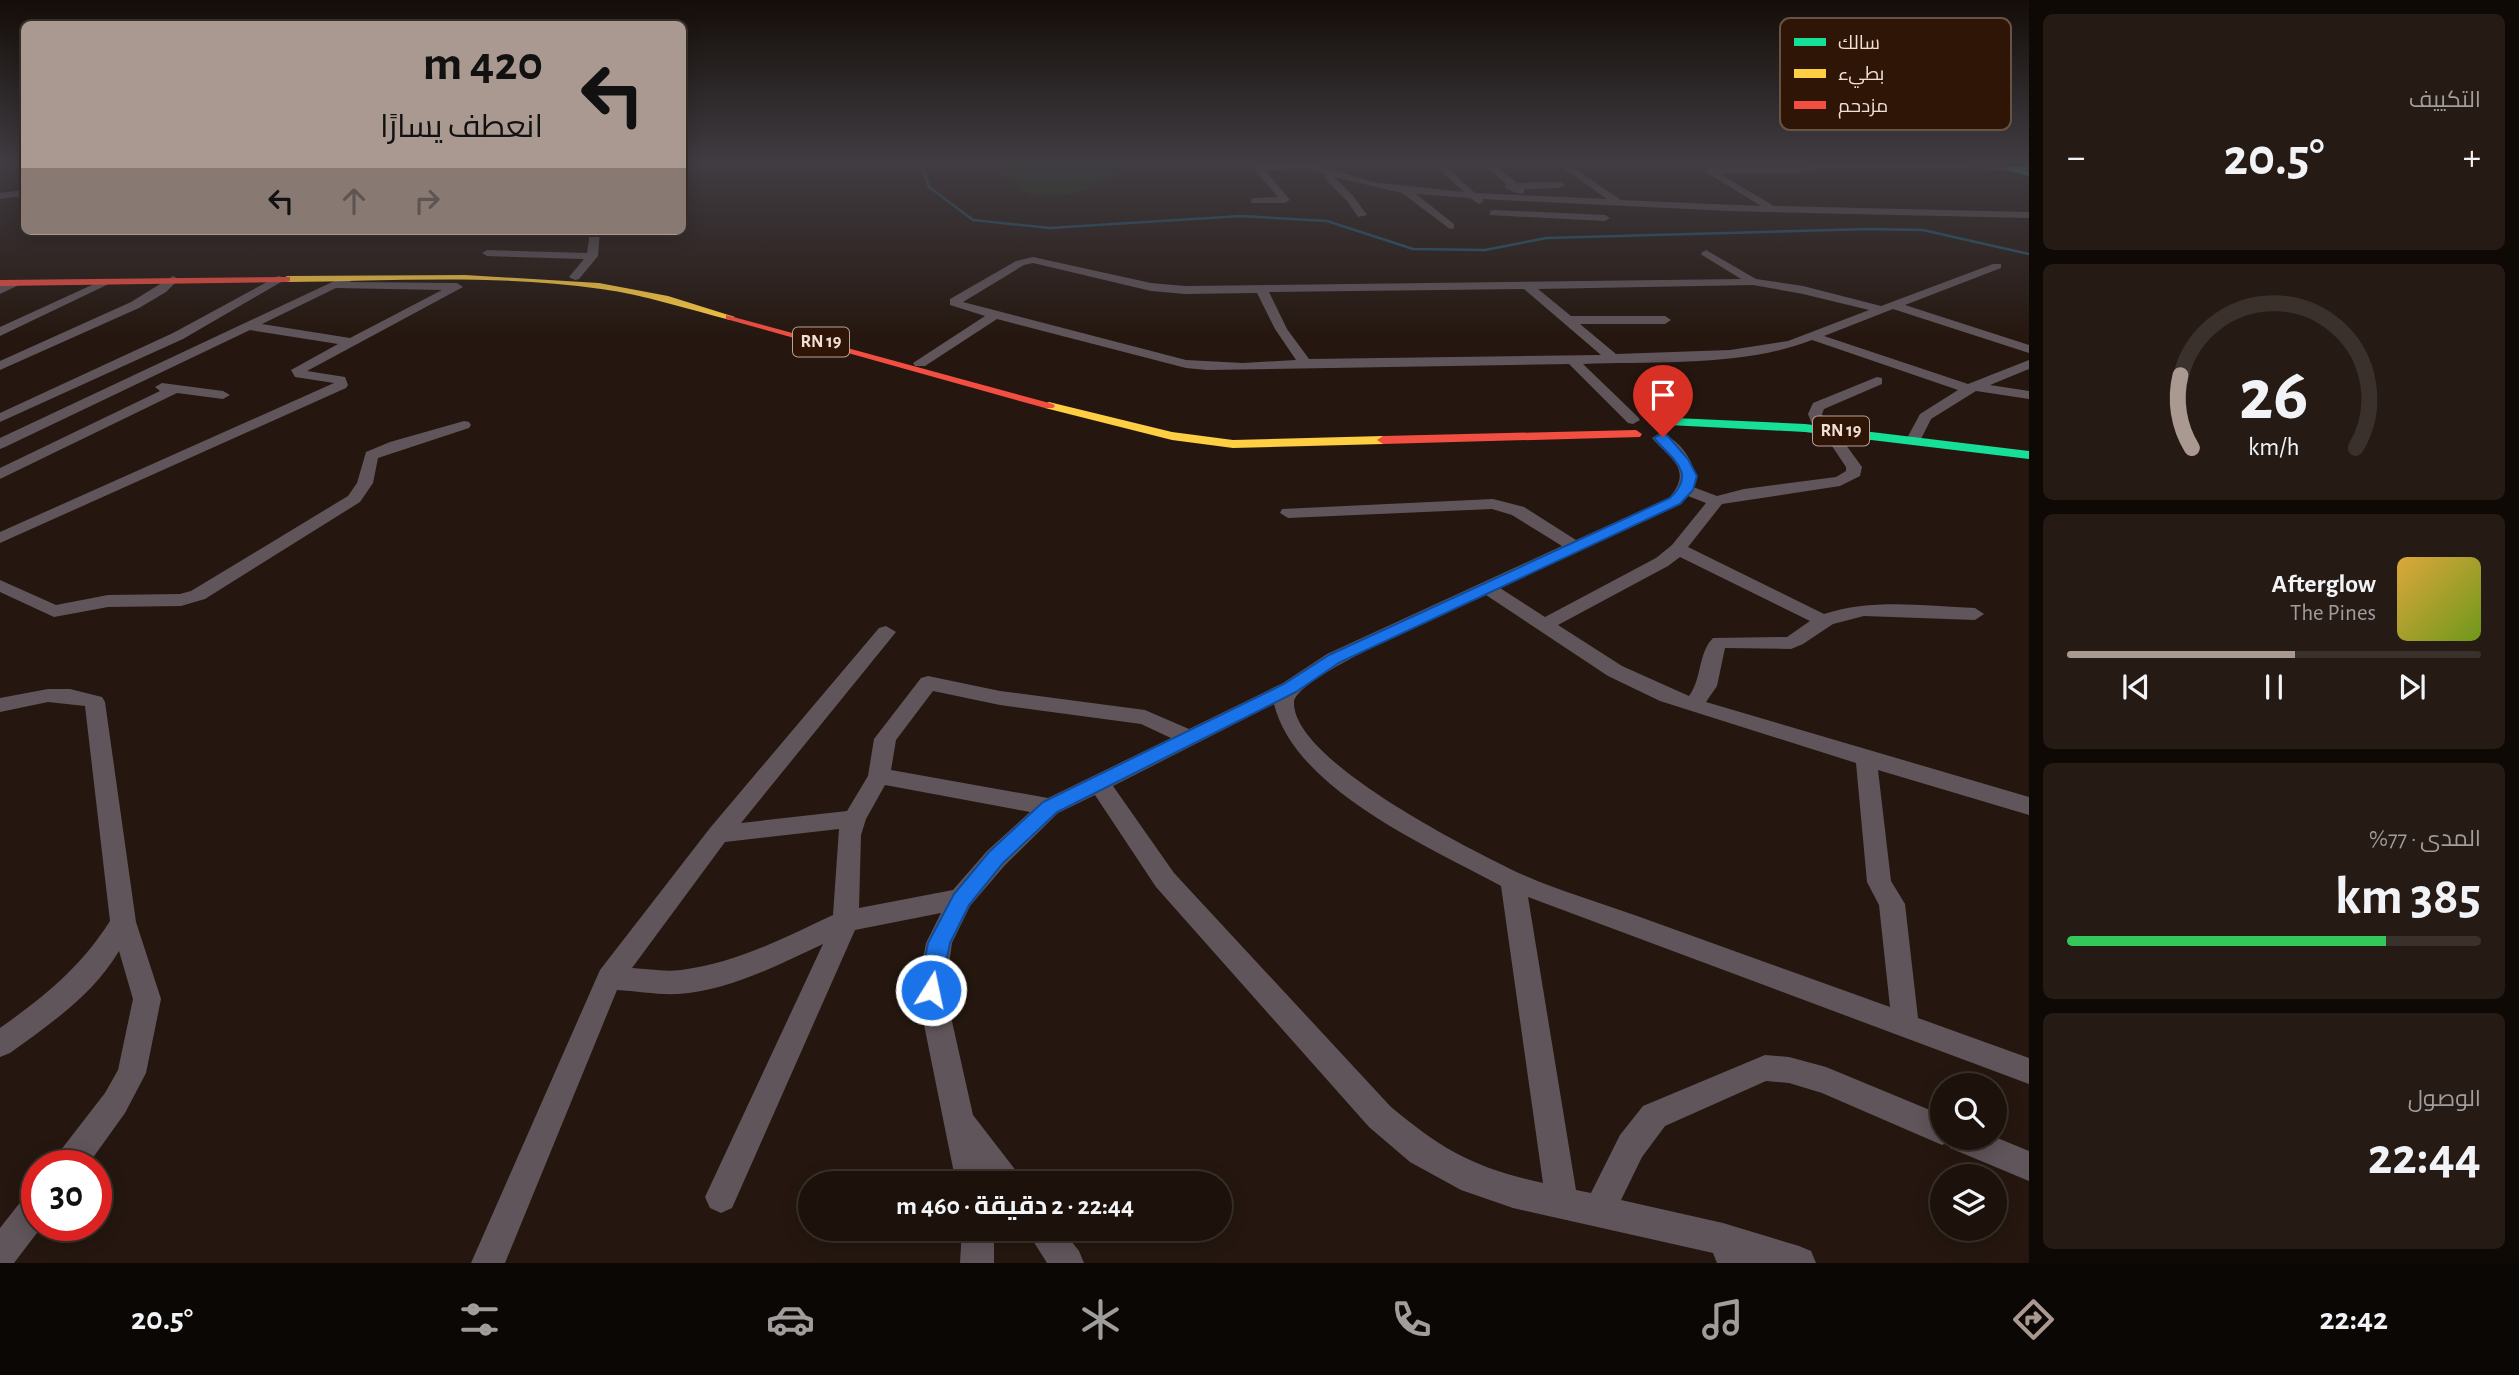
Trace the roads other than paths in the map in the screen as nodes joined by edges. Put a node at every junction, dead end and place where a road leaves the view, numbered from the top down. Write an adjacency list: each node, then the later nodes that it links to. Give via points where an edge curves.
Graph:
1 (1444, 221): 3 (street)
2 (1503, 221): 4 (street)
3 (1450, 226)
4 (1509, 227)
5 (595, 235): 8 (street)
6 (487, 253): 8 (street)
7 (1706, 253): 16 (street)
8 (592, 256): 12 (street)
9 (1997, 266): 19 (street)
10 (283, 276): 11 (main road, RN 19); 12 (main road, RN 19); 13 (main road, RN 19); 15 (main road, RN 19); 28 (street, via 219,316)
11 (173, 279): 14 (main road, RN 19); 35 (street, via 147,299)
12 (576, 280): 15 (main road, RN 19); 33 (main road, RN 19, via 650,290)
13 (10, 281): 14 (main road, RN 19)
14 (109, 281): 24 (street)
15 (342, 282): 23 (street); 26 (street, via 457,287)
16 (1759, 283): 17 (street); 19 (street)
17 (1528, 286): 18 (street); 21 (street)
18 (1262, 290): 20 (street, via 1151,287 1032,260 954,302); 32 (street)
19 (1886, 307): 25 (street); 27 (street)
20 (995, 315): 32 (street, via 1186,364); 33 (street)
21 (1566, 320): 22 (street); 29 (street)
22 (1665, 320)
23 (249, 326): 26 (street); 31 (street)
24 (0, 332)
25 (1812, 336): 29 (street, via 1730,354); 38 (street)
26 (352, 342): 58 (street, via 298,370 340,380 341,385)
27 (2029, 349)
28 (133, 357): 31 (street); 42 (street)
29 (1612, 358): 30 (street)
30 (1572, 359): 32 (street); 46 (street)
31 (170, 363): 37 (street)
32 (1305, 363)
33 (915, 364): 46 (main road, RN 19, via 1147,431 1216,443)
34 (2029, 364): 38 (street)
35 (0, 366)
36 (1877, 381): 47 (street, via 1818,406 1815,414)
37 (130, 383): 39 (street); 45 (street)
38 (1972, 388): 40 (street); 50 (street, via 1925,417)
39 (175, 389): 41 (street); 48 (street)
40 (2029, 395)
41 (223, 396)
42 (0, 418)
43 (1653, 421): 46 (main road); 47 (main road, RN 19); 49 (main road, via 1666,428)
44 (464, 425): 61 (street, via 371,455 365,483 354,499 198,596 108,601 54,611)
45 (36, 427): 48 (street); 51 (street)
46 (1631, 427): 49 (main road)
47 (1826, 433): 49 (main road, RN 19); 50 (main road, RN 19); 53 (main road, RN 19); 56 (street, via 1854,467 1848,478)
48 (82, 434): 54 (street)
49 (1664, 435): 55 (street, via 1690,476)
50 (1914, 440): 52 (main road, RN 19)
51 (0, 444)
52 (2029, 455)
53 (2029, 462)
54 (0, 474)
55 (1687, 490): 56 (street); 59 (street, via 1675,501)
56 (1716, 501): 60 (street)
57 (1288, 513): 59 (street, via 1493,504 1518,511)
58 (0, 538)
59 (1577, 548): 62 (street)
60 (1678, 549): 64 (street); 65 (street)
61 (0, 585)
62 (1489, 589): 65 (street); 67 (street, via 1334,658)
63 (1975, 614): 64 (street, via 1879,610 1835,615)
64 (1824, 621): 69 (street, via 1791,643 1720,642 1707,686)
65 (1545, 624): 69 (street, via 1615,671)
66 (886, 632): 77 (street)
67 (1290, 688): 70 (street); 78 (street, via 1283,702 1302,744 1351,789)
68 (0, 705): 81 (street, via 50,694 74,694 95,702)
69 (1693, 705): 71 (street)
70 (1191, 739): 72 (street, via 1145,717 1000,698 928,683 885,740); 73 (street)
71 (1866, 757): 74 (street); 83 (street, via 1879,881 1892,904)
72 (879, 776): 75 (street); 76 (street)
73 (1099, 783): 75 (street); 94 (street, via 1165,880 1380,1116 1420,1151 1461,1174)
74 (2029, 806)
75 (1050, 807): 79 (street, via 996,858)
76 (855, 819): 77 (street); 80 (street, via 849,835)
77 (718, 834): 82 (street)
78 (1513, 881): 83 (street); 94 (street)
79 (961, 900): 80 (street); 86 (street, via 939,943 931,990)
80 (846, 921): 82 (street, via 718,975 678,982); 93 (street)
81 (122, 922): 84 (street, via 102,958 59,1001); 88 (street, via 147,999 132,1073)
82 (609, 978): 101 (street)
83 (1905, 1024): 85 (street)
84 (0, 1044)
85 (2029, 1071)
86 (960, 1122): 91 (street); 92 (street)
87 (1930, 1125): 95 (street, via 1826,1081 1765,1068 1654,1116 1631,1146)
88 (80, 1150)
89 (1990, 1150): 90 (street)
90 (2029, 1166)
91 (970, 1171)
92 (997, 1171)
93 (721, 1197)
94 (1562, 1203): 95 (street)
95 (1599, 1211): 99 (street)
96 (21, 1227): 100 (street)
97 (978, 1241): 102 (street)
98 (1051, 1241): 103 (street)
99 (1728, 1251): 104 (street)
100 (0, 1255)
101 (488, 1263)
102 (977, 1263)
103 (1067, 1263)
104 (1798, 1263)

